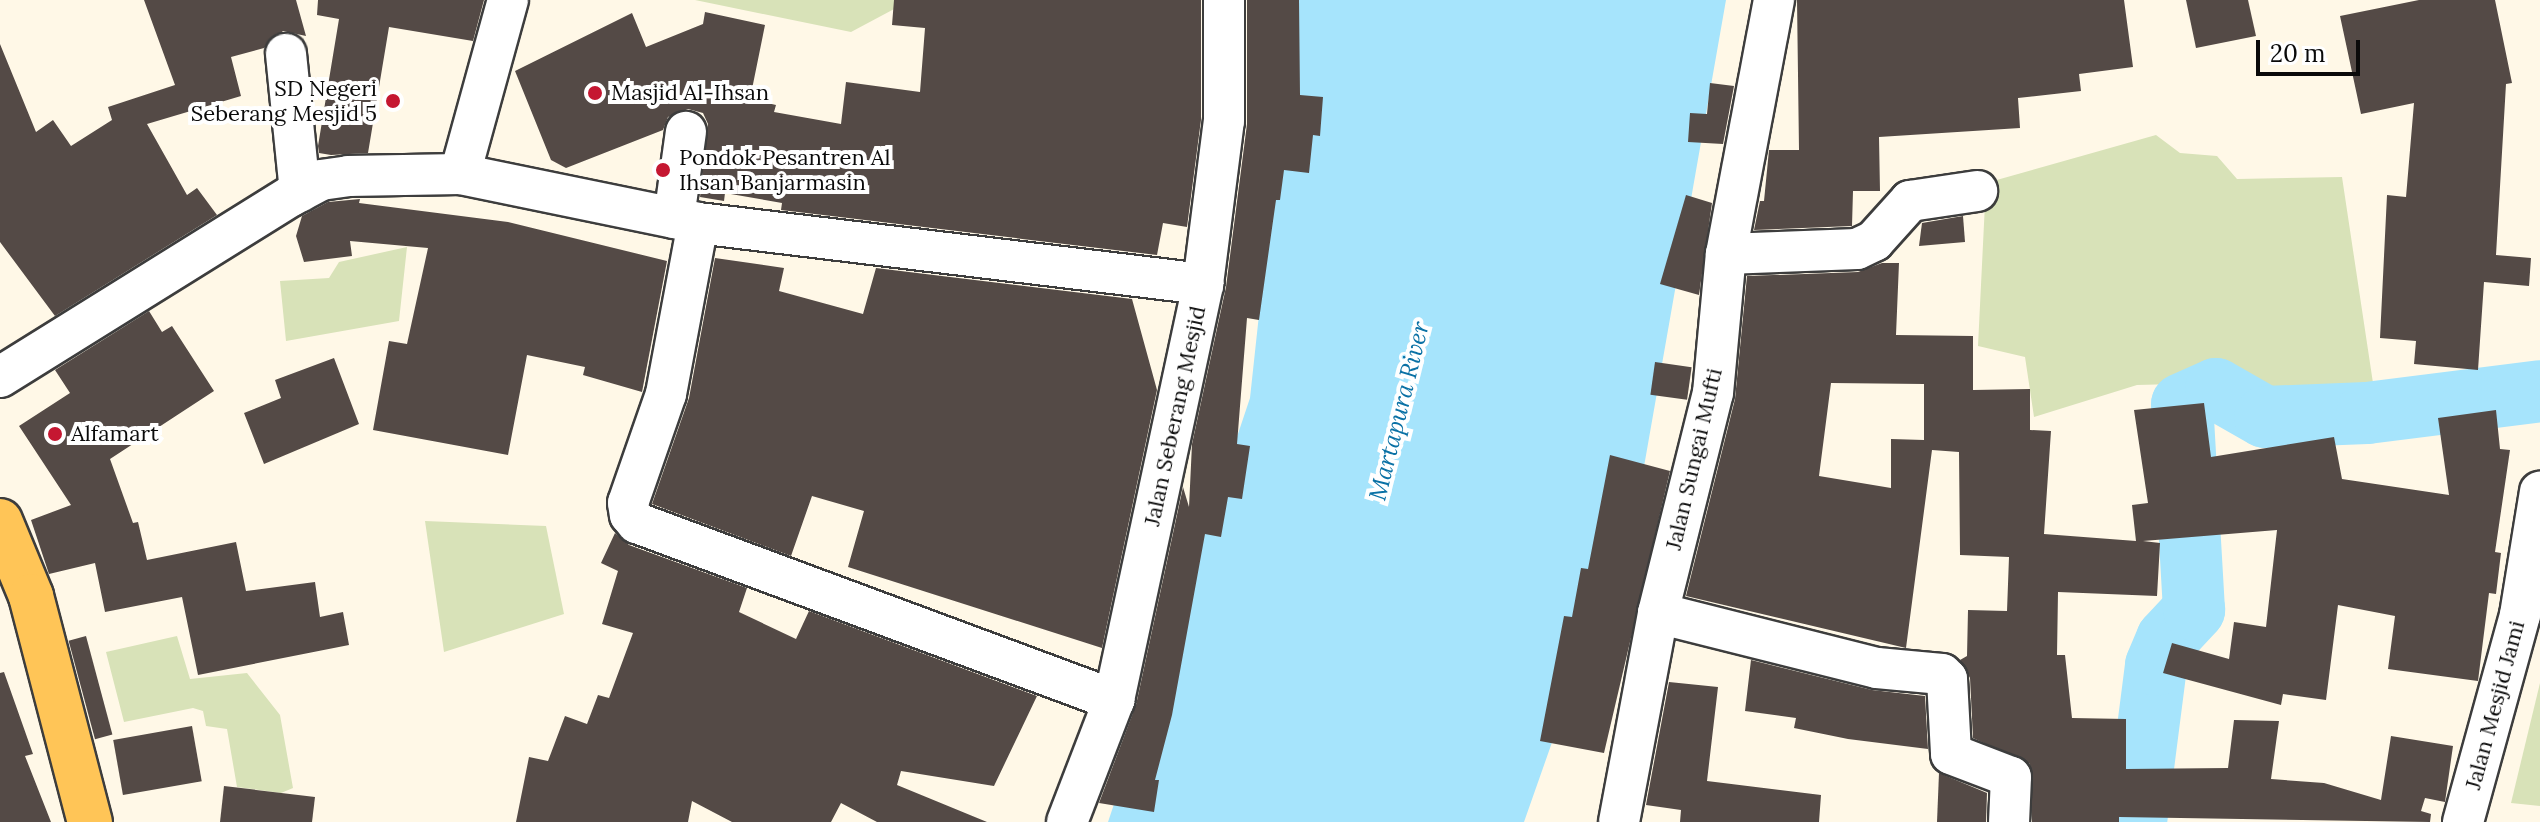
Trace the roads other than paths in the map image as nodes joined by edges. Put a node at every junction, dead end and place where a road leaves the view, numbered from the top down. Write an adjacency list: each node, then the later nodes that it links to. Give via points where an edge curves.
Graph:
1 (508, 0): 6 (street)
2 (1224, 0): 12 (street, Jalan Seberang Mesjid, via 1224,121)
3 (1774, 0): 11 (street, Jalan Sungai Mufti)
4 (286, 54): 8 (street)
5 (686, 132): 10 (street)
6 (460, 174): 8 (street, via 348,176 321,180); 10 (street)
7 (637, 190): 10 (street)
8 (300, 191): 13 (street)
9 (1977, 191): 11 (street, via 1910,201 1885,231 1857,249)
10 (683, 212): 12 (street); 17 (street, via 672,369 628,503 637,523)
11 (1726, 254): 16 (street, Jalan Sungai Mufti, via 1713,393)
12 (1203, 284): 17 (street, Jalan Seberang Mesjid)
13 (0, 377)
14 (2539, 510): 22 (street, Jalan Mesjid Jami, via 2520,615)
15 (0, 521): 18 (main road, via 31,596)
16 (1658, 613): 20 (street, Jalan Sungai Mufti); 21 (street, via 1877,668 1942,674 1947,679 1951,754 2011,777)
17 (1114, 700): 19 (street, Jalan Seberang Mesjid)
18 (90, 822)
19 (1067, 822)
20 (1619, 822)
21 (2009, 822)
22 (2463, 822)

